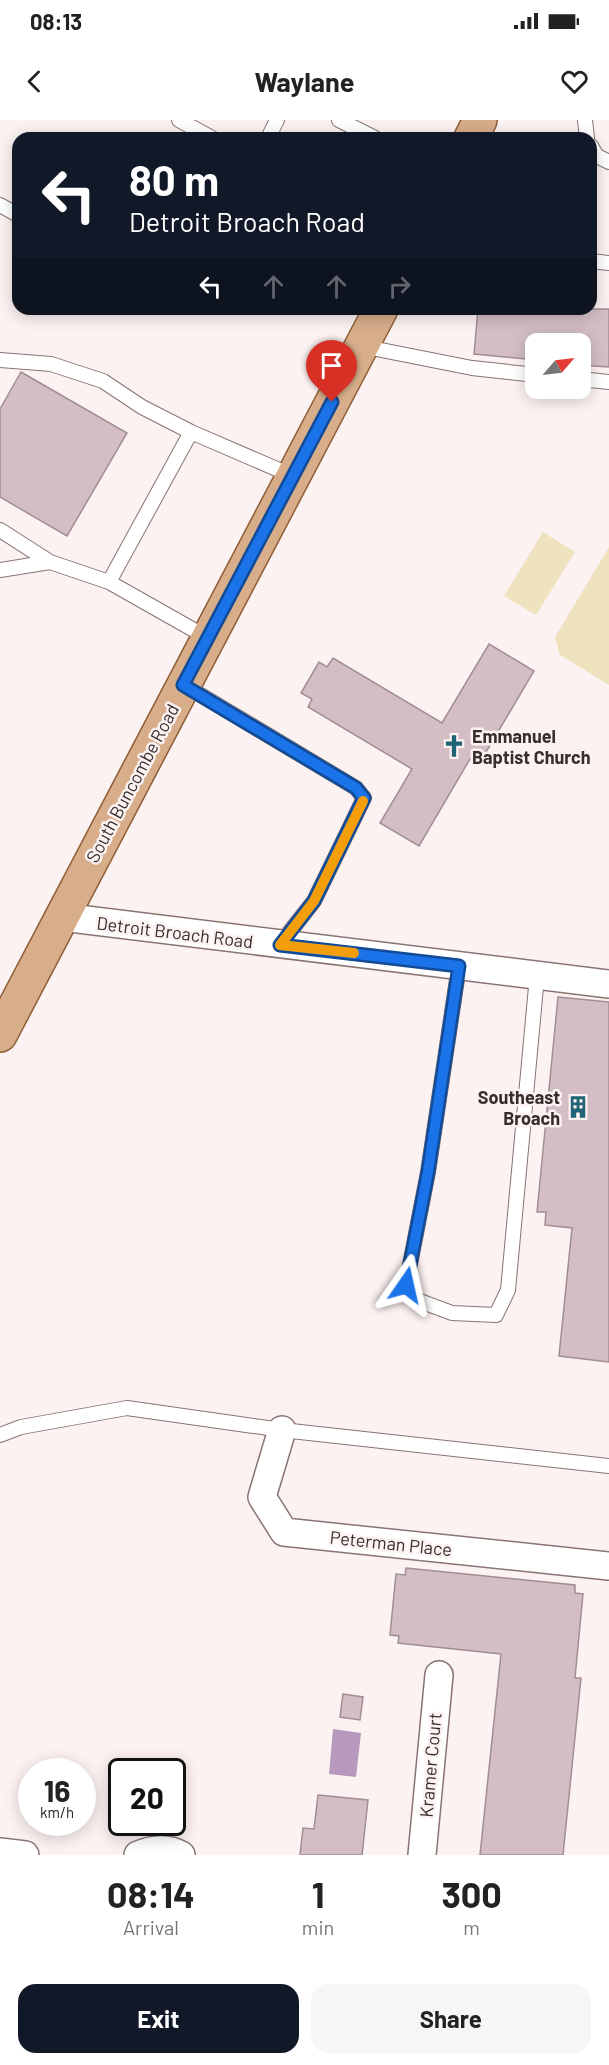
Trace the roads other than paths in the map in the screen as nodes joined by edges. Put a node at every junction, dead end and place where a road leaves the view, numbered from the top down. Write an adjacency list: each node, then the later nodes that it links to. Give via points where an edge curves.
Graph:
1 (179, 120): 3 (lane)
2 (339, 120): 4 (lane)
3 (201, 132)
4 (363, 132)
5 (378, 315): 6 (main road, South Buncombe Road)
6 (362, 346): 8 (lane, via 472,368); 12 (main road, South Buncombe Road)
7 (0, 360): 11 (lane, via 51,364 103,381)
8 (525, 374)
9 (591, 380): 10 (lane)
10 (609, 382)
11 (191, 432): 12 (lane); 16 (lane)
12 (293, 476): 17 (main road, South Buncombe Road)
13 (0, 530): 14 (lane)
14 (50, 562): 15 (lane); 16 (lane)
15 (0, 570)
16 (109, 582): 17 (lane)
17 (208, 638): 18 (main road, South Buncombe Road)
18 (183, 685): 19 (main road, South Buncombe Road); 20 (lane, via 356,788 364,798 314,901)
19 (62, 917): 20 (street, Detroit Broach Road); 24 (main road, South Buncombe Road)
20 (280, 945): 21 (street, Detroit Broach Road)
21 (459, 966): 22 (street, Detroit Broach Road); 22 (lane, via 428,1172 406,1285 417,1300 453,1313 496,1315 508,1290)
22 (537, 976): 23 (street, Detroit Broach Road)
23 (609, 984)
24 (0, 1035)
25 (282, 1430): 26 (lane, via 128,1408 21,1427); 27 (lane); 28 (street, Peterman Place, via 262,1497 284,1532)
26 (0, 1435)
27 (609, 1466)
28 (609, 1566)
29 (439, 1676): 34 (street, Kramer Court)
30 (0, 1852): 31 (street)
31 (26, 1855)
32 (138, 1855): 33 (street, via 163,1849)
33 (181, 1855)
34 (422, 1855)

